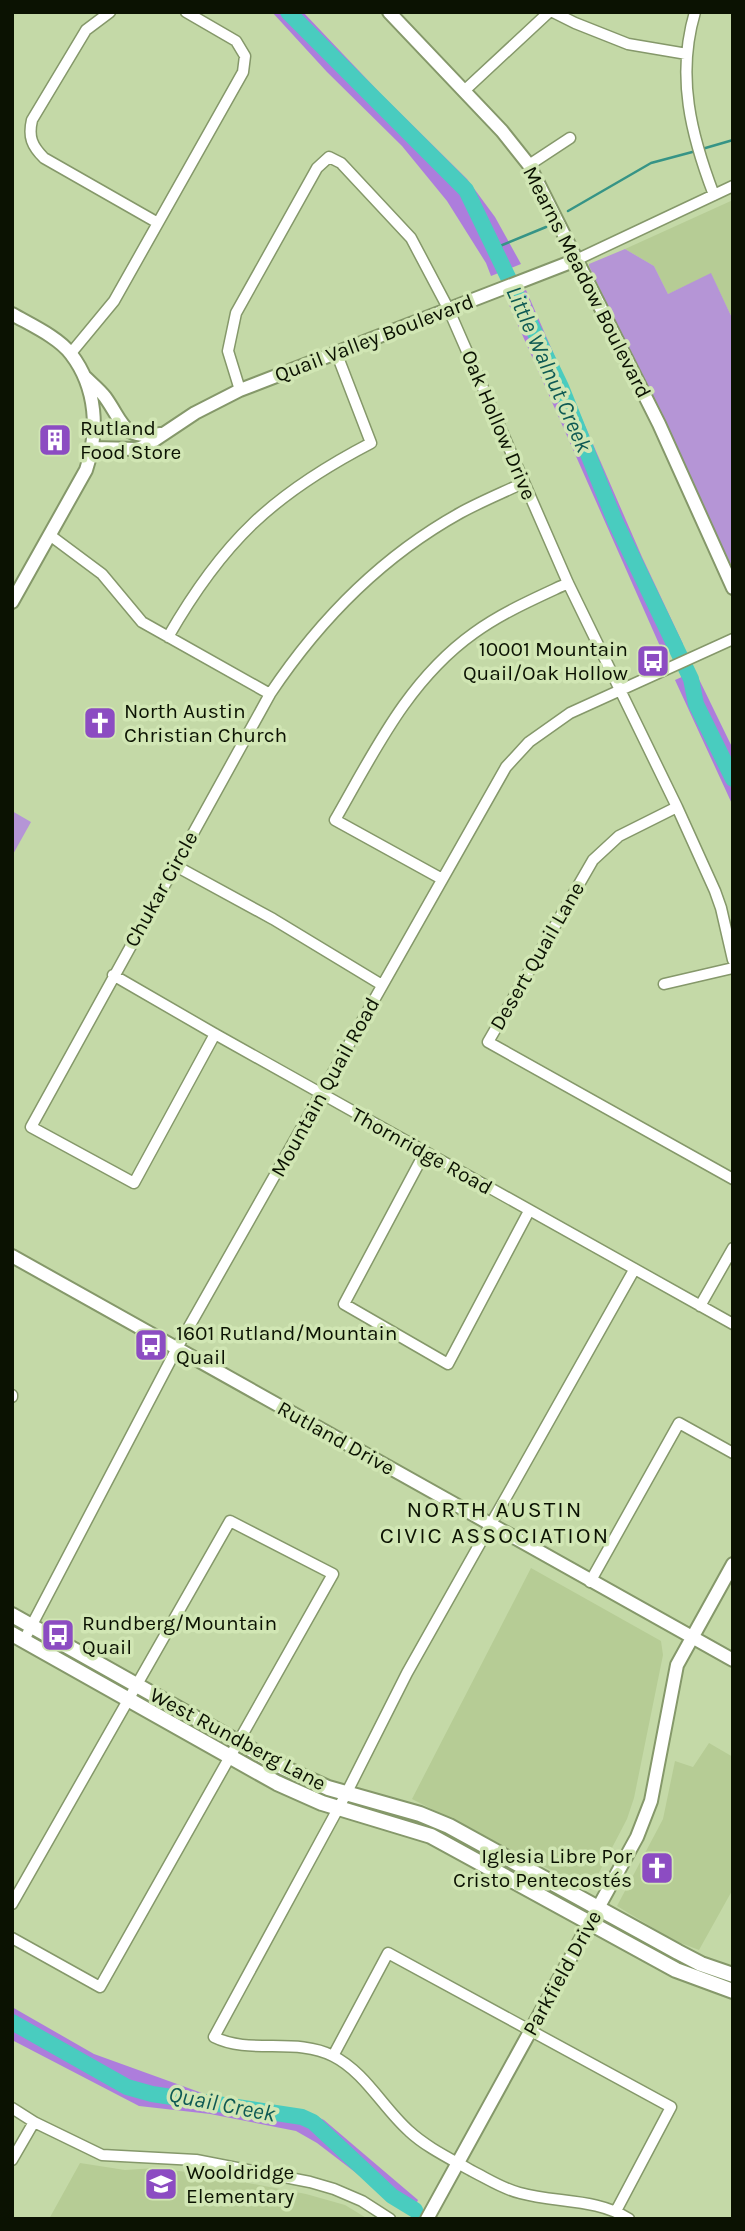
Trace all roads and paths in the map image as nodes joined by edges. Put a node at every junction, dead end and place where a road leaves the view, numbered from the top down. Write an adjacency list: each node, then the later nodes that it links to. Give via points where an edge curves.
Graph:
1 (110, 12): 12 (street, via 86,30 32,120 31,141 44,158)
2 (186, 12): 12 (street, via 236,41 245,56 243,72)
3 (551, 12): 6 (street, via 628,44); 7 (street)
4 (695, 12): 6 (street)
5 (394, 14): 7 (street, Mearns Meadow Boulevard)
6 (687, 54): 11 (street, via 687,93 696,146)
7 (464, 91): 9 (street, Mearns Meadow Boulevard)
8 (570, 138): 9 (street)
9 (529, 165): 13 (street, Mearns Meadow Boulevard)
10 (733, 186): 11 (street, Quail Valley Boulevard)
11 (715, 195): 13 (street, Quail Valley Boulevard)
12 (158, 222): 17 (street, via 114,302)
13 (576, 260): 14 (street, Quail Valley Boulevard); 25 (street, Mearns Meadow Boulevard, via 659,425)
14 (448, 308): 16 (street, Quail Valley Boulevard); 19 (street, Oak Hollow Drive, via 411,238 341,163 329,157 317,168 236,313 228,351); 22 (street, Oak Hollow Drive)
15 (12, 314): 17 (street)
16 (336, 352): 19 (street, Quail Valley Boulevard); 27 (street, via 371,443 292,489 246,529 202,581)
17 (71, 353): 18 (street)
18 (83, 376): 20 (street, via 104,396 127,432); 21 (street, via 93,406)
19 (240, 390): 20 (street, Quail Valley Boulevard)
20 (164, 434): 21 (street, Quail Valley Boulevard, via 137,449)
21 (93, 448): 23 (street)
22 (523, 483): 24 (street, Oak Hollow Drive); 30 (street, Chukar Circle, via 461,512 372,574 312,636)
23 (51, 536): 26 (street); 27 (street, via 102,574 142,622)
24 (568, 583): 29 (street, Oak Hollow Drive); 33 (street, via 491,622 430,671 393,719 335,820)
25 (733, 588)
26 (12, 602)
27 (168, 637): 30 (street)
28 (733, 639): 29 (street, Mountain Quail Road)
29 (620, 689): 31 (street, Oak Hollow Drive); 33 (street, Mountain Quail Road, via 556,721 517,754 496,782)
30 (270, 694): 32 (street, Chukar Circle)
31 (677, 807): 34 (street, Oak Hollow Drive, via 721,908); 42 (street, Desert Quail Lane, via 619,836 593,860 488,1042)
32 (174, 865): 36 (street, Chukar Circle); 38 (street)
33 (443, 879): 38 (street, Mountain Quail Road)
34 (733, 960)
35 (733, 968): 37 (street)
36 (113, 975): 39 (street, Thornridge Road); 39 (street, Chukar Circle, via 31,1127 134,1183)
37 (664, 984)
38 (382, 985): 40 (street, Mountain Quail Road)
39 (215, 1034): 40 (street, Thornridge Road)
40 (321, 1094): 41 (street, Thornridge Road); 49 (street, Mountain Quail Road)
41 (425, 1152): 43 (street, Thornridge Road); 43 (street, via 344,1304 447,1364)
42 (733, 1179)
43 (529, 1211): 46 (street, Thornridge Road)
44 (733, 1248): 47 (street)
45 (12, 1256): 49 (street, Rutland Drive)
46 (634, 1270): 47 (street, Thornridge Road); 51 (street)
47 (700, 1306): 48 (street, Thornridge Road)
48 (733, 1324)
49 (177, 1348): 51 (street, Rutland Drive); 55 (street, Mountain Quail Road)
50 (733, 1453): 53 (street, via 679,1423)
51 (490, 1525): 53 (street, Rutland Drive); 63 (street)
52 (733, 1564): 57 (street, Parkfield Drive)
53 (590, 1582): 57 (street, Rutland Drive)
54 (12, 1615): 55 (main road, West Rundberg Lane)
55 (31, 1626): 56 (street, Mountain Quail Road); 59 (main road, West Rundberg Lane)
56 (18, 1637): 60 (main road, West Rundberg Lane)
57 (691, 1638): 58 (street, Rutland Drive); 68 (street, Parkfield Drive, via 674,1676 648,1809)
58 (733, 1660)
59 (136, 1685): 60 (street); 61 (main road, West Rundberg Lane); 61 (street, via 230,1521 333,1574)
60 (128, 1699): 62 (main road, West Rundberg Lane); 67 (street)
61 (238, 1742): 62 (street); 63 (main road, West Rundberg Lane)
62 (230, 1756): 64 (main road, West Rundberg Lane, via 304,1796); 70 (street, via 100,1987)
63 (346, 1794): 64 (street); 65 (main road, West Rundberg Lane, via 420,1814)
64 (338, 1808): 66 (main road, West Rundberg Lane, via 416,1830); 74 (street, via 214,2036 228,2044 307,2048)
65 (461, 1832): 66 (main road); 68 (main road, West Rundberg Lane)
66 (453, 1847): 69 (main road, West Rundberg Lane)
67 (12, 1904)
68 (598, 1908): 69 (street, Parkfield Drive); 71 (main road, West Rundberg Lane, via 701,1964)
69 (591, 1922): 72 (main road, West Rundberg Lane, via 676,1969); 73 (street, Parkfield Drive)
70 (12, 1938)
71 (733, 1975)
72 (733, 1991)
73 (530, 2032): 74 (street, via 388,1953); 78 (street, Parkfield Drive); 79 (street, via 671,2108)
74 (333, 2056): 78 (street, via 357,2074 407,2130)
75 (12, 2108): 76 (street)
76 (34, 2122): 77 (street); 80 (street, via 102,2155 195,2160 310,2182 362,2201)
77 (12, 2160)
78 (458, 2163): 79 (street, via 521,2194); 81 (street, Parkfield Drive)
79 (616, 2211): 82 (street)
80 (390, 2219)
81 (427, 2219)
82 (629, 2219)

